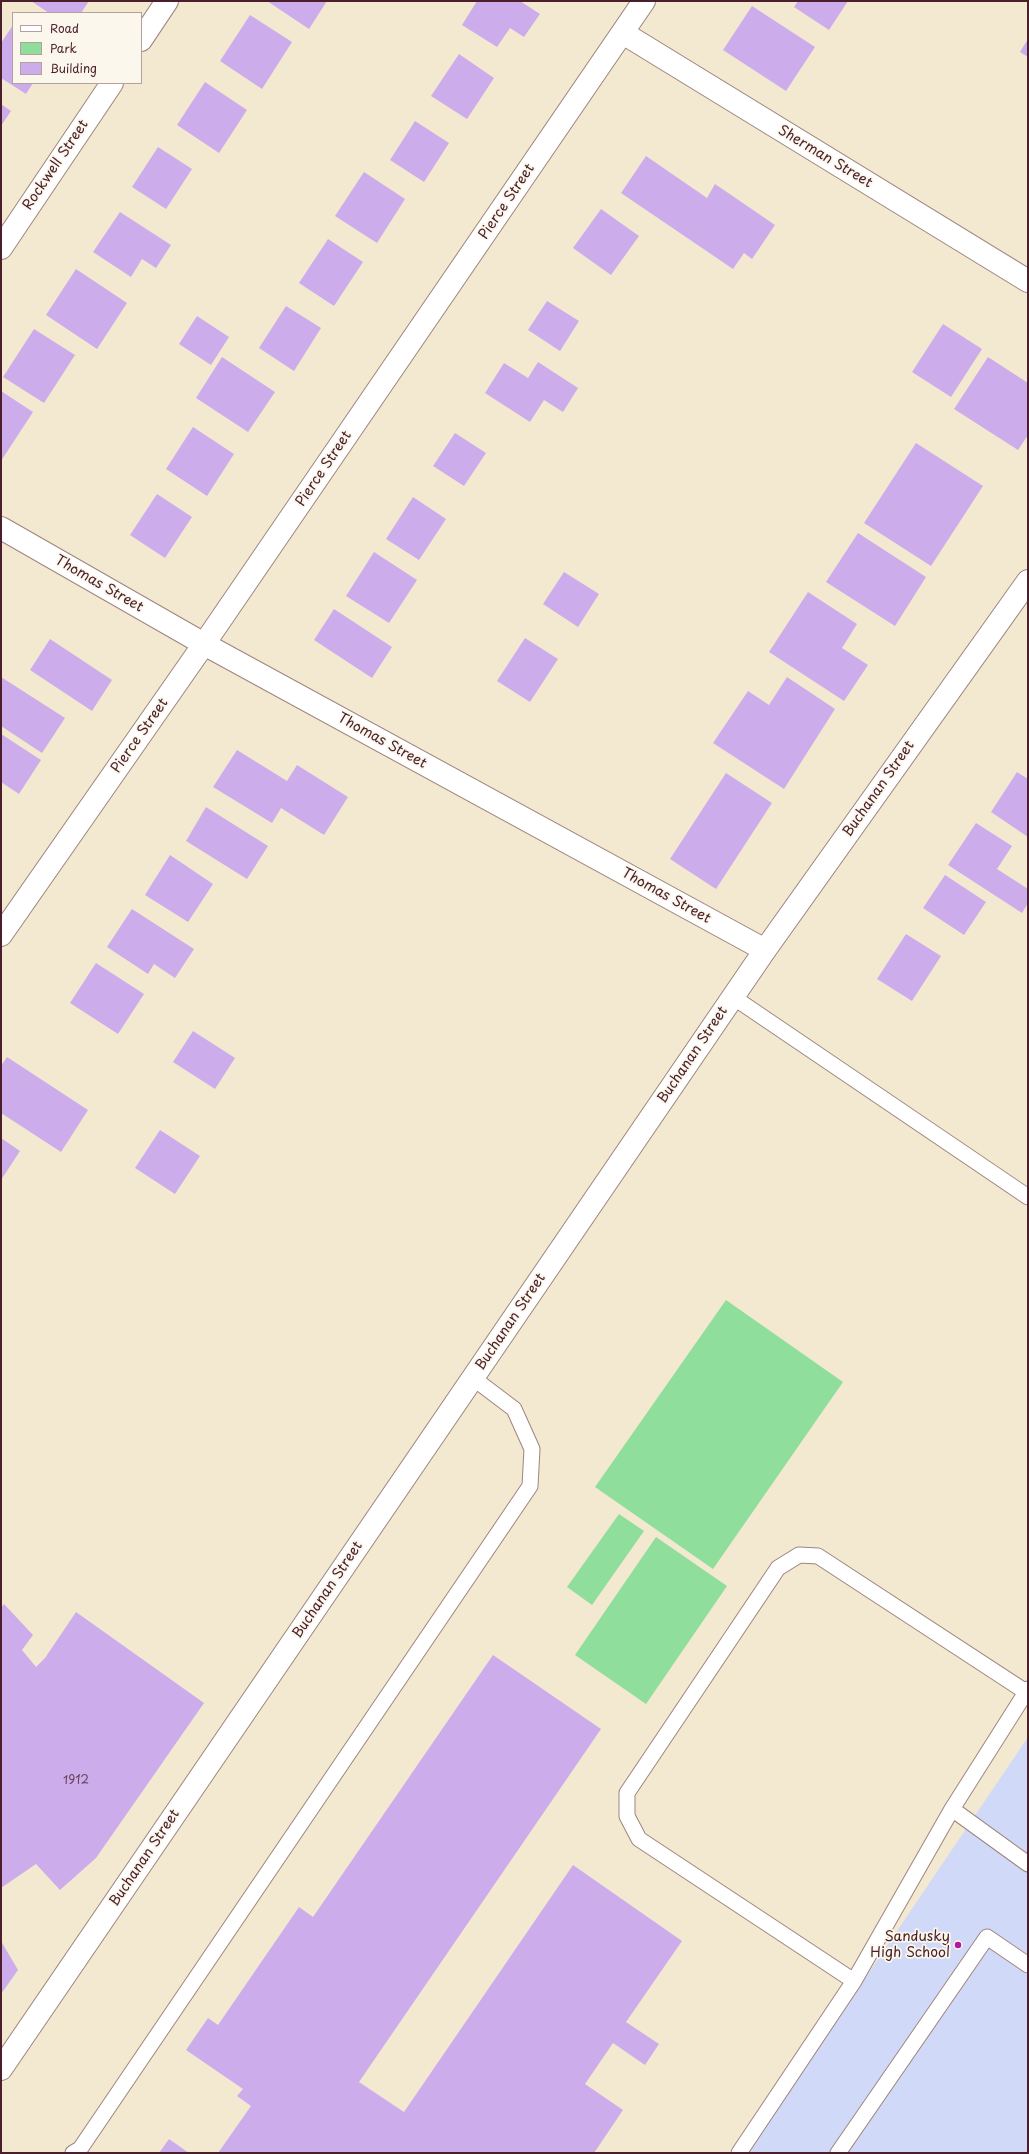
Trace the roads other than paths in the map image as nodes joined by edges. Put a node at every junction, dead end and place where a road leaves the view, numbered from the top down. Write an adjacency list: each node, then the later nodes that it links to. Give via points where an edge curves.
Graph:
1 (167, 1): 4 (street)
2 (644, 1): 3 (street, Pierce Street)
3 (623, 33): 7 (street, Sherman Street); 10 (street, Pierce Street)
4 (142, 38)
5 (111, 84): 6 (street, Rockwell Street)
6 (1, 248)
7 (1028, 281)
8 (1, 528): 10 (street, Thomas Street)
9 (1028, 581): 12 (street, Buchanan Street)
10 (204, 644): 11 (street, Pierce Street); 12 (street, Thomas Street)
11 (1, 935)
12 (765, 950): 13 (street, Buchanan Street)
13 (733, 997): 14 (lane); 15 (street, Buchanan Street)
14 (1028, 1196)
15 (473, 1378): 21 (street, Buchanan Street); 22 (lane, via 514,1409 532,1449 530,1486 80,2149)
16 (1027, 1691): 17 (lane); 20 (lane, via 818,1556 799,1555 778,1568 627,1793 627,1816 640,1839)
17 (952, 1809): 18 (lane); 20 (lane)
18 (1028, 1864)
19 (1028, 1965): 24 (lane, via 987,1937)
20 (854, 1981): 23 (lane)
21 (1, 2069)
22 (73, 2153)
23 (739, 2153)
24 (838, 2153)

